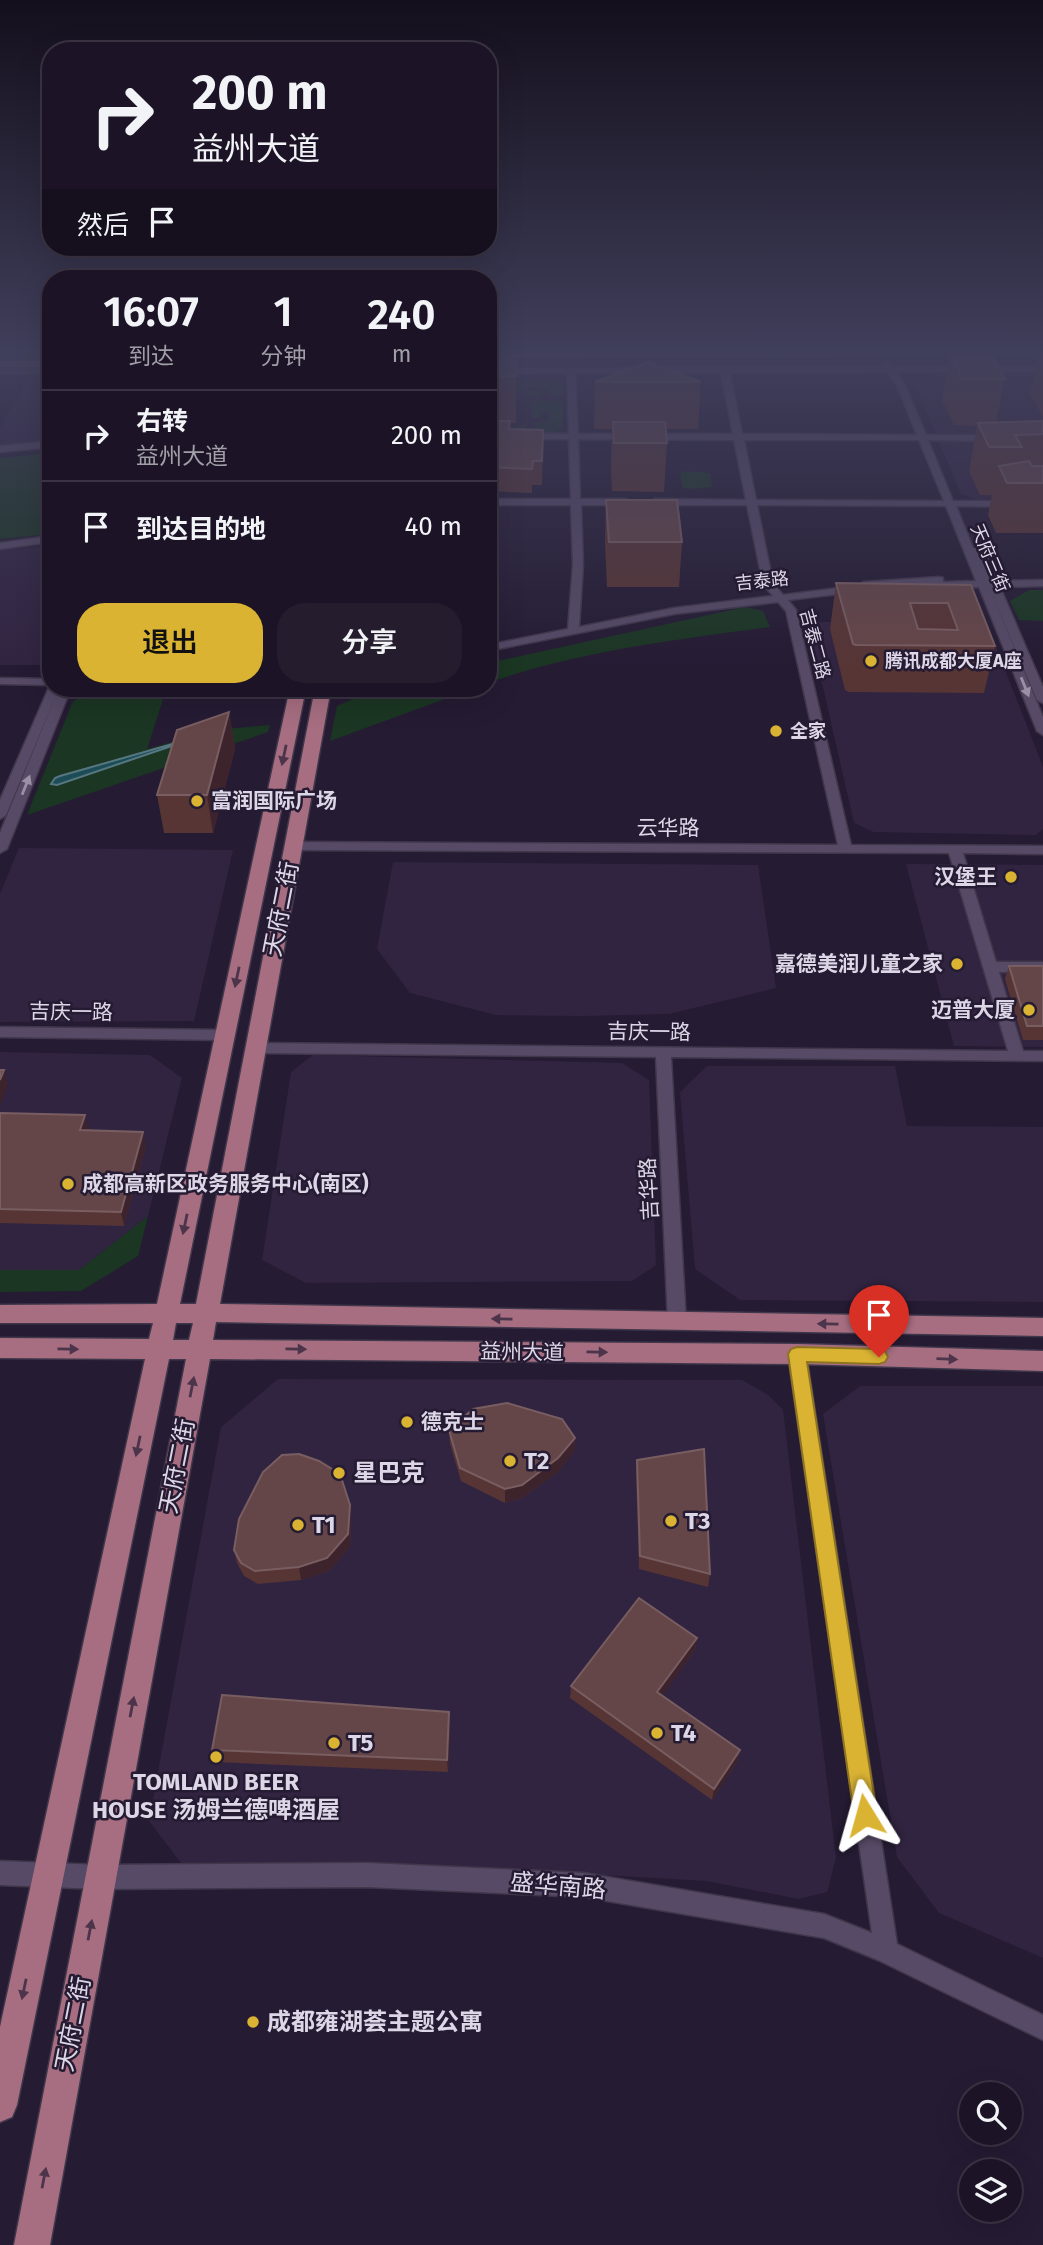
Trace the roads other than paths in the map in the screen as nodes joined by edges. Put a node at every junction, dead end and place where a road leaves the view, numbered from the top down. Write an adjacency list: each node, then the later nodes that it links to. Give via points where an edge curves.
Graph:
1 (575, 455): 5 (street)
2 (741, 455): 8 (street, 吉泰二路)
3 (934, 455): 9 (street, 天府三街)
4 (497, 502): 5 (street)
5 (577, 502): 6 (street); 16 (street)
6 (631, 502)
7 (645, 502): 8 (street)
8 (751, 503): 9 (street); 15 (street, 吉泰二路, via 768,584)
9 (954, 504): 10 (street); 14 (street, 天府三街)
10 (1043, 505)
11 (42, 540): 12 (street)
12 (0, 546)
13 (1043, 580): 14 (street, 吉泰路)
14 (986, 582): 15 (street, 吉泰路); 26 (street, 天府三街); 27 (street, 天府三街, one-way to 27)
15 (777, 594): 16 (street, 吉泰路); 31 (street, 吉泰二路, via 791,610)
16 (574, 626): 17 (street, 吉泰路)
17 (497, 644)
18 (0, 671): 19 (street)
19 (42, 671)
20 (0, 681): 21 (street)
21 (42, 682)
22 (49, 697): 28 (street)
23 (61, 697): 32 (street, one-way to 23)
24 (296, 697): 38 (main road, 天府二街, one-way to 38)
25 (321, 697): 30 (main road, 天府二街)
26 (1043, 701)
27 (1043, 731)
28 (0, 815)
29 (1043, 840): 31 (street, 云华路)
30 (294, 841): 31 (street, 云华路); 40 (main road, 天府二街)
31 (845, 845): 33 (street, 云华路)
32 (0, 849)
33 (955, 850): 34 (street, 云华路); 35 (street)
34 (1043, 850)
35 (990, 967): 36 (street); 42 (street)
36 (1043, 967)
37 (0, 1032): 38 (street, 吉庆一路)
38 (224, 1040): 39 (street, 吉庆一路); 44 (main road, 天府二街, one-way to 44)
39 (0, 1043)
40 (255, 1048): 41 (street, 吉庆一路); 45 (main road, 天府二街)
41 (663, 1053): 42 (street, 吉庆一路); 47 (street, 吉华路)
42 (1017, 1056): 43 (street, 吉庆一路)
43 (1043, 1056)
44 (166, 1313): 45 (main road, 益州大道); 46 (main road, 益州大道); 50 (main road, 天府二街)
45 (206, 1313): 47 (main road, 益州大道, one-way to 45); 51 (main road, 天府二街)
46 (0, 1314)
47 (677, 1322): 48 (main road, 益州大道, one-way to 47)
48 (1043, 1327)
49 (0, 1348): 50 (main road, 益州大道, one-way to 50)
50 (159, 1349): 51 (main road, 益州大道); 55 (main road, 天府二街, one-way to 55)
51 (199, 1349): 52 (main road, 益州大道, one-way to 52); 56 (main road, 天府二街, one-way to 51)
52 (797, 1354): 53 (main road, 益州大道, one-way to 53); 57 (street)
53 (1043, 1361)
54 (0, 1873): 55 (street, 盛华南路)
55 (48, 1874): 56 (street, 盛华南路); 59 (main road, 天府二街, one-way to 59)
56 (100, 1877): 57 (street, 盛华南路, via 367,1875 584,1885 824,1926); 60 (main road, 天府二街, one-way to 56)
57 (886, 1951): 58 (street, 盛华南路)
58 (1043, 2028)
59 (0, 2105)
60 (32, 2245)

